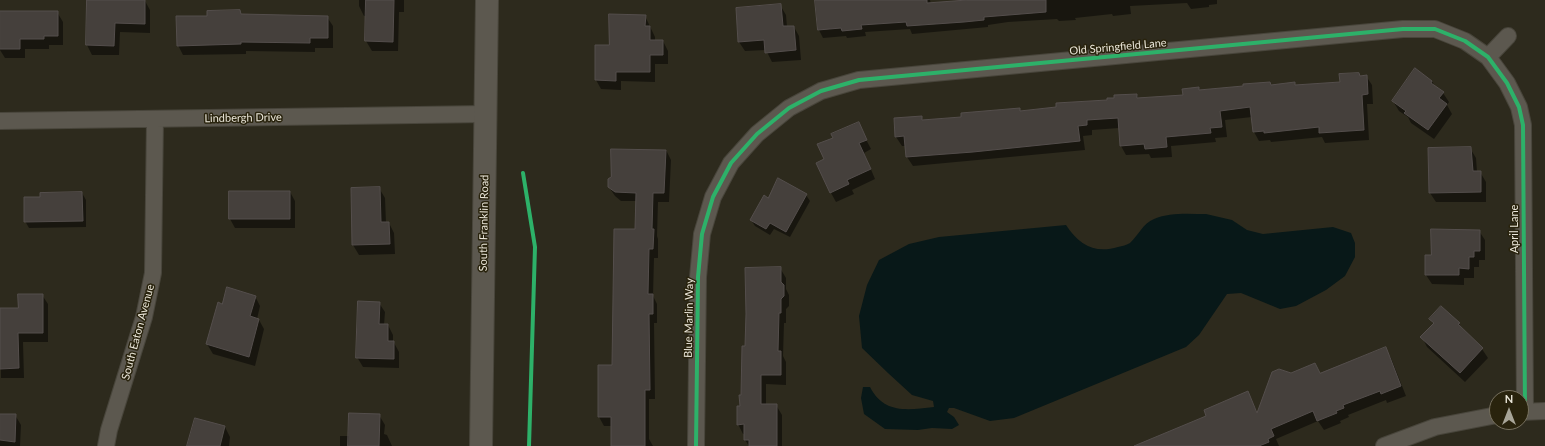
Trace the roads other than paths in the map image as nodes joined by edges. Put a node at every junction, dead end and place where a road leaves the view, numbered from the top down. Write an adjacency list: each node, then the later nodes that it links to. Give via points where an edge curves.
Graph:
1 (487, 0): 4 (main road, South Franklin Road)
2 (1508, 36): 3 (street)
3 (1488, 57): 7 (street, Old Springfield Lane, via 1465,41 1434,29 1403,29 859,80 821,91 789,108); 8 (street, April Lane, via 1507,83 1519,107 1523,125)
4 (485, 114): 5 (street, Lindbergh Drive); 13 (main road, South Franklin Road)
5 (155, 119): 6 (street, Lindbergh Drive); 12 (street, South Eaton Avenue, via 153,274 144,317)
6 (0, 121)
7 (757, 134): 14 (street, Blue Marlin Way, via 731,163 713,197 702,234 698,277)
8 (1523, 390)
9 (1529, 411): 10 (street)
10 (1545, 411)
11 (1489, 417): 15 (street, via 1435,427)
12 (106, 446)
13 (481, 446)
14 (696, 446)
15 (1384, 446)

